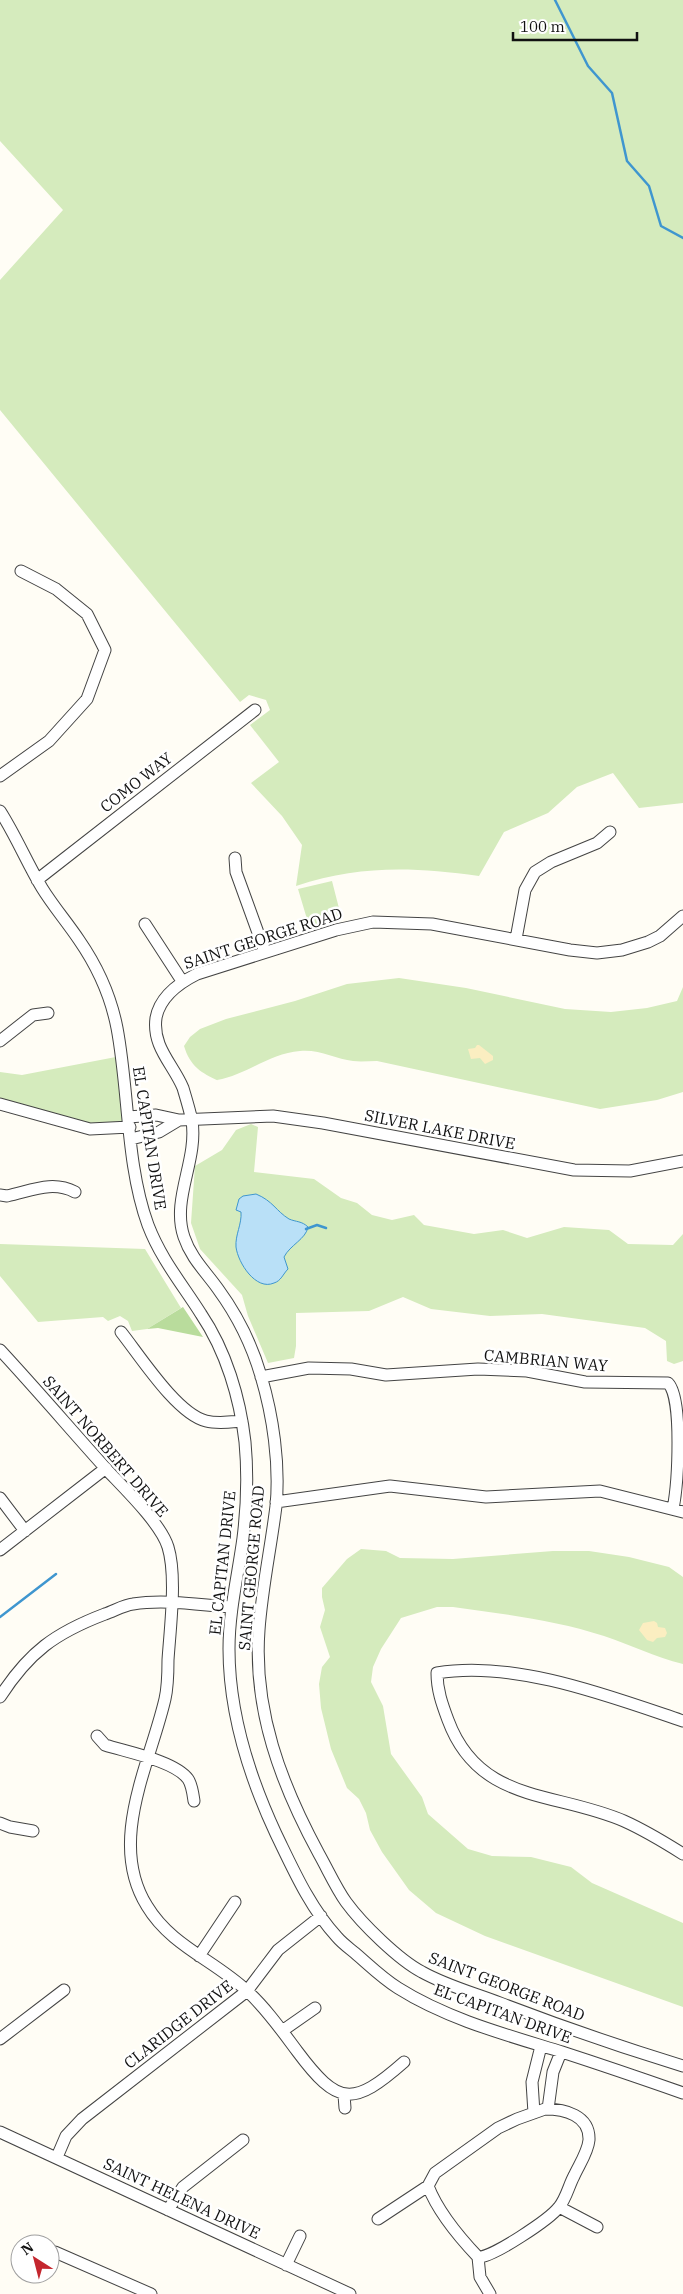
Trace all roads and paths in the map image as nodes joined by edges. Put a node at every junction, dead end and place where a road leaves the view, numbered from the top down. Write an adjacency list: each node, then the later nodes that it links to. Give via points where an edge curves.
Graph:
1 (21, 571): 3 (street, via 56,590 87,614 105,650 87,699 49,741)
2 (256, 710): 7 (street, COMO WAY)
3 (0, 776)
4 (0, 811): 7 (street, EL CAPITAN DRIVE)
5 (610, 832): 10 (street, via 597,843 535,872 525,890)
6 (235, 858): 11 (street, via 236,872)
7 (37, 880): 18 (street, EL CAPITAN DRIVE, via 90,958 108,998 116,1026)
8 (683, 916): 10 (street, SAINT GEORGE ROAD, via 648,942 610,952 570,950)
9 (145, 924): 12 (street)
10 (516, 939): 11 (street, SAINT GEORGE ROAD, via 432,924 391,921 336,930)
11 (265, 952): 12 (street, SAINT GEORGE ROAD)
12 (182, 981): 16 (street, SAINT GEORGE ROAD, via 167,995 160,1008 156,1031 161,1051 183,1089)
13 (48, 1013): 14 (street, via 33,1015)
14 (0, 1041)
15 (0, 1104): 18 (street, via 90,1129)
16 (191, 1119): 17 (street, SILVER LAKE DRIVE); 20 (street, SILVER LAKE DRIVE, via 273,1116 574,1170 630,1171); 25 (street, SAINT GEORGE ROAD, via 191,1157 179,1218 193,1256 237,1319)
17 (179, 1120): 18 (street, via 156,1115); 19 (street, via 159,1132)
18 (129, 1122): 19 (street, EL CAPITAN DRIVE)
19 (131, 1139): 26 (street, EL CAPITAN DRIVE, via 140,1199 151,1233 167,1266 216,1339)
20 (683, 1162)
21 (76, 1192): 22 (street, via 54,1185)
22 (0, 1195)
23 (121, 1332): 26 (street, via 180,1405 193,1415 215,1422)
24 (0, 1350): 27 (street, SAINT NORBERT DRIVE)
25 (262, 1378): 29 (street, SAINT GEORGE ROAD, via 273,1438); 30 (street, CAMBRIAN WAY, via 310,1368 351,1369 386,1375 478,1369 527,1371 586,1382 668,1383 674,1387 677,1396 681,1440)
26 (242, 1421): 34 (street, EL CAPITAN DRIVE, via 246,1515)
27 (106, 1468): 31 (street); 33 (street, SAINT NORBERT DRIVE, via 173,1544)
28 (0, 1498): 31 (street)
29 (276, 1502): 30 (street, via 390,1486 486,1497 600,1491); 54 (street, SAINT GEORGE ROAD, via 259,1632 263,1705 277,1763 294,1805 346,1902 395,1954 446,1984)
30 (678, 1510)
31 (25, 1531): 32 (street)
32 (0, 1550)
33 (172, 1603): 34 (street); 35 (street, via 132,1604 75,1626 41,1647 14,1674); 38 (street, SAINT NORBERT DRIVE, via 166,1696)
34 (232, 1607): 44 (street, EL CAPITAN DRIVE, via 231,1683 238,1726 252,1775 283,1849)
35 (0, 1697)
36 (683, 1721): 42 (street, via 588,1690 519,1674 484,1670 437,1673 437,1691 455,1738 471,1761 496,1781 623,1820)
37 (97, 1736): 38 (street, via 105,1744)
38 (148, 1759): 39 (street, via 176,1768 188,1779); 45 (street, SAINT NORBERT DRIVE, via 131,1823 130,1856 134,1879 146,1906 163,1928)
39 (194, 1801)
40 (0, 1823): 41 (street)
41 (33, 1831)
42 (683, 1854)
43 (235, 1902): 45 (street)
44 (321, 1916): 47 (street, CLARIDGE DRIVE, via 278,1950); 51 (street, EL CAPITAN DRIVE, via 338,1939 398,1988 447,2013)
45 (199, 1956): 47 (street, SAINT NORBERT DRIVE)
46 (64, 1990): 50 (street)
47 (247, 1991): 49 (street, SAINT NORBERT DRIVE); 62 (street, CLARIDGE DRIVE, via 82,2119 66,2136)
48 (314, 2008): 49 (street)
49 (282, 2031): 56 (street, SAINT NORBERT DRIVE, via 314,2074 330,2090)
50 (0, 2039)
51 (541, 2046): 52 (street, EL CAPITAN DRIVE); 59 (street, via 532,2082)
52 (561, 2052): 55 (street, EL CAPITAN DRIVE); 58 (street, via 553,2072)
53 (404, 2062): 56 (street, via 382,2082 360,2093)
54 (683, 2066)
55 (683, 2093)
56 (344, 2095): 57 (street)
57 (345, 2108)
58 (548, 2109): 59 (street); 64 (street, via 575,2115 585,2126 589,2141)
59 (534, 2113): 63 (street, via 498,2128 450,2161 435,2173)
60 (0, 2132): 62 (street, SAINT HELENA DRIVE)
61 (243, 2140): 65 (street, via 183,2187)
62 (57, 2157): 65 (street, SAINT HELENA DRIVE)
63 (428, 2186): 66 (street); 70 (street, via 433,2199)
64 (559, 2207): 67 (street); 70 (street, via 491,2255)
65 (168, 2210): 71 (street, SAINT HELENA DRIVE)
66 (378, 2219)
67 (597, 2227)
68 (300, 2236): 71 (street)
69 (60, 2256): 72 (street)
70 (478, 2257): 74 (street, via 480,2277)
71 (286, 2265): 73 (street, SAINT HELENA DRIVE)
72 (151, 2294)
73 (350, 2294)
74 (490, 2294)

